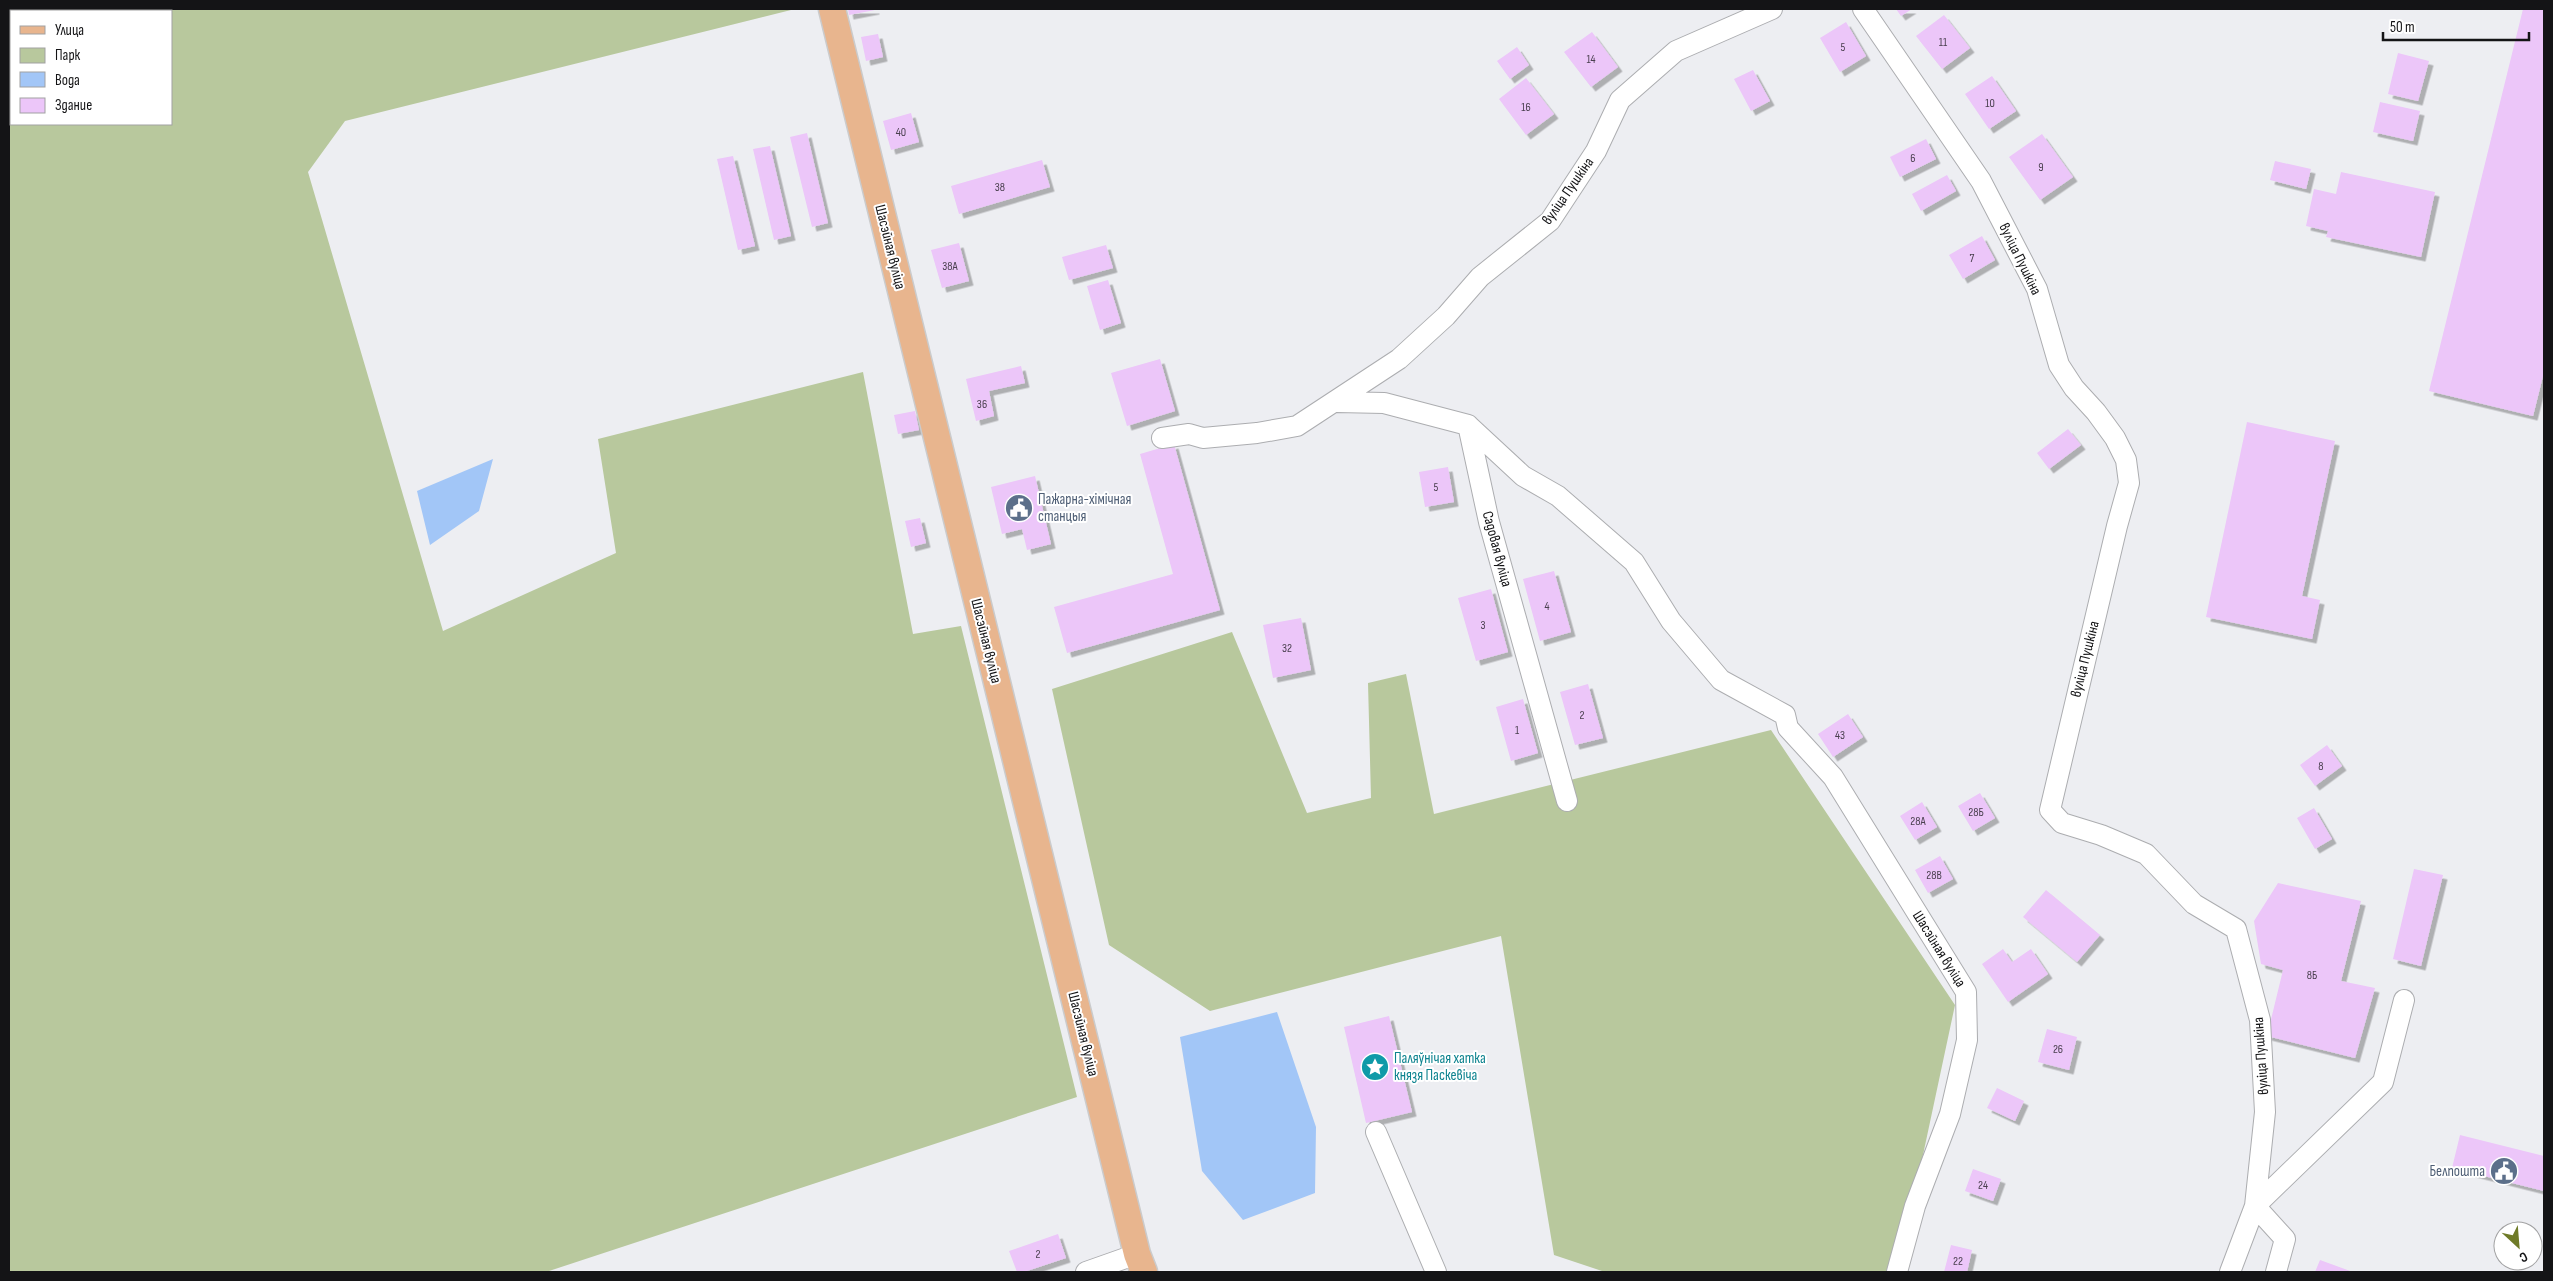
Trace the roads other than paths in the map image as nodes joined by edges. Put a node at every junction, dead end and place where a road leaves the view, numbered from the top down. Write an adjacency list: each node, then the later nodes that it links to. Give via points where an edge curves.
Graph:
1 (832, 9): 11 (main road, Шасэйная вуліца)
2 (1772, 9): 4 (street, вуліца Пушкіна, via 1676,51 1620,100 1596,151 1550,222 1480,277 1446,316 1399,358 1366,378)
3 (1863, 9): 10 (street, вуліца Пушкіна, via 1982,181 2037,288 2059,365 2115,438 2126,460 2129,483 2116,526 2050,810 2062,823 2146,854 2194,904 2236,929 2260,1020 2265,1112)
4 (1337, 402): 5 (street, via 1384,403); 6 (street, вуліца Пушкіна, via 1297,426 1203,438 1189,434)
5 (1468, 425): 7 (street, Садовая вуліца, via 1489,522); 14 (street, Шасэйная вуліца, via 1523,476 1558,496 1634,562 1671,621 1722,680 1785,715 1788,728 1833,777 1966,992 1968,1040 1950,1114 1915,1206)
6 (1162, 438)
7 (1567, 801)
8 (2404, 1000): 10 (street, via 2383,1082)
9 (1376, 1132): 13 (street)
10 (2255, 1206): 15 (street, вуліца Пушкіна); 16 (street, via 2285,1239)
11 (1140, 1263): 12 (street)
12 (1086, 1272)
13 (1436, 1272)
14 (1897, 1272)
15 (2230, 1272)
16 (2276, 1272)

